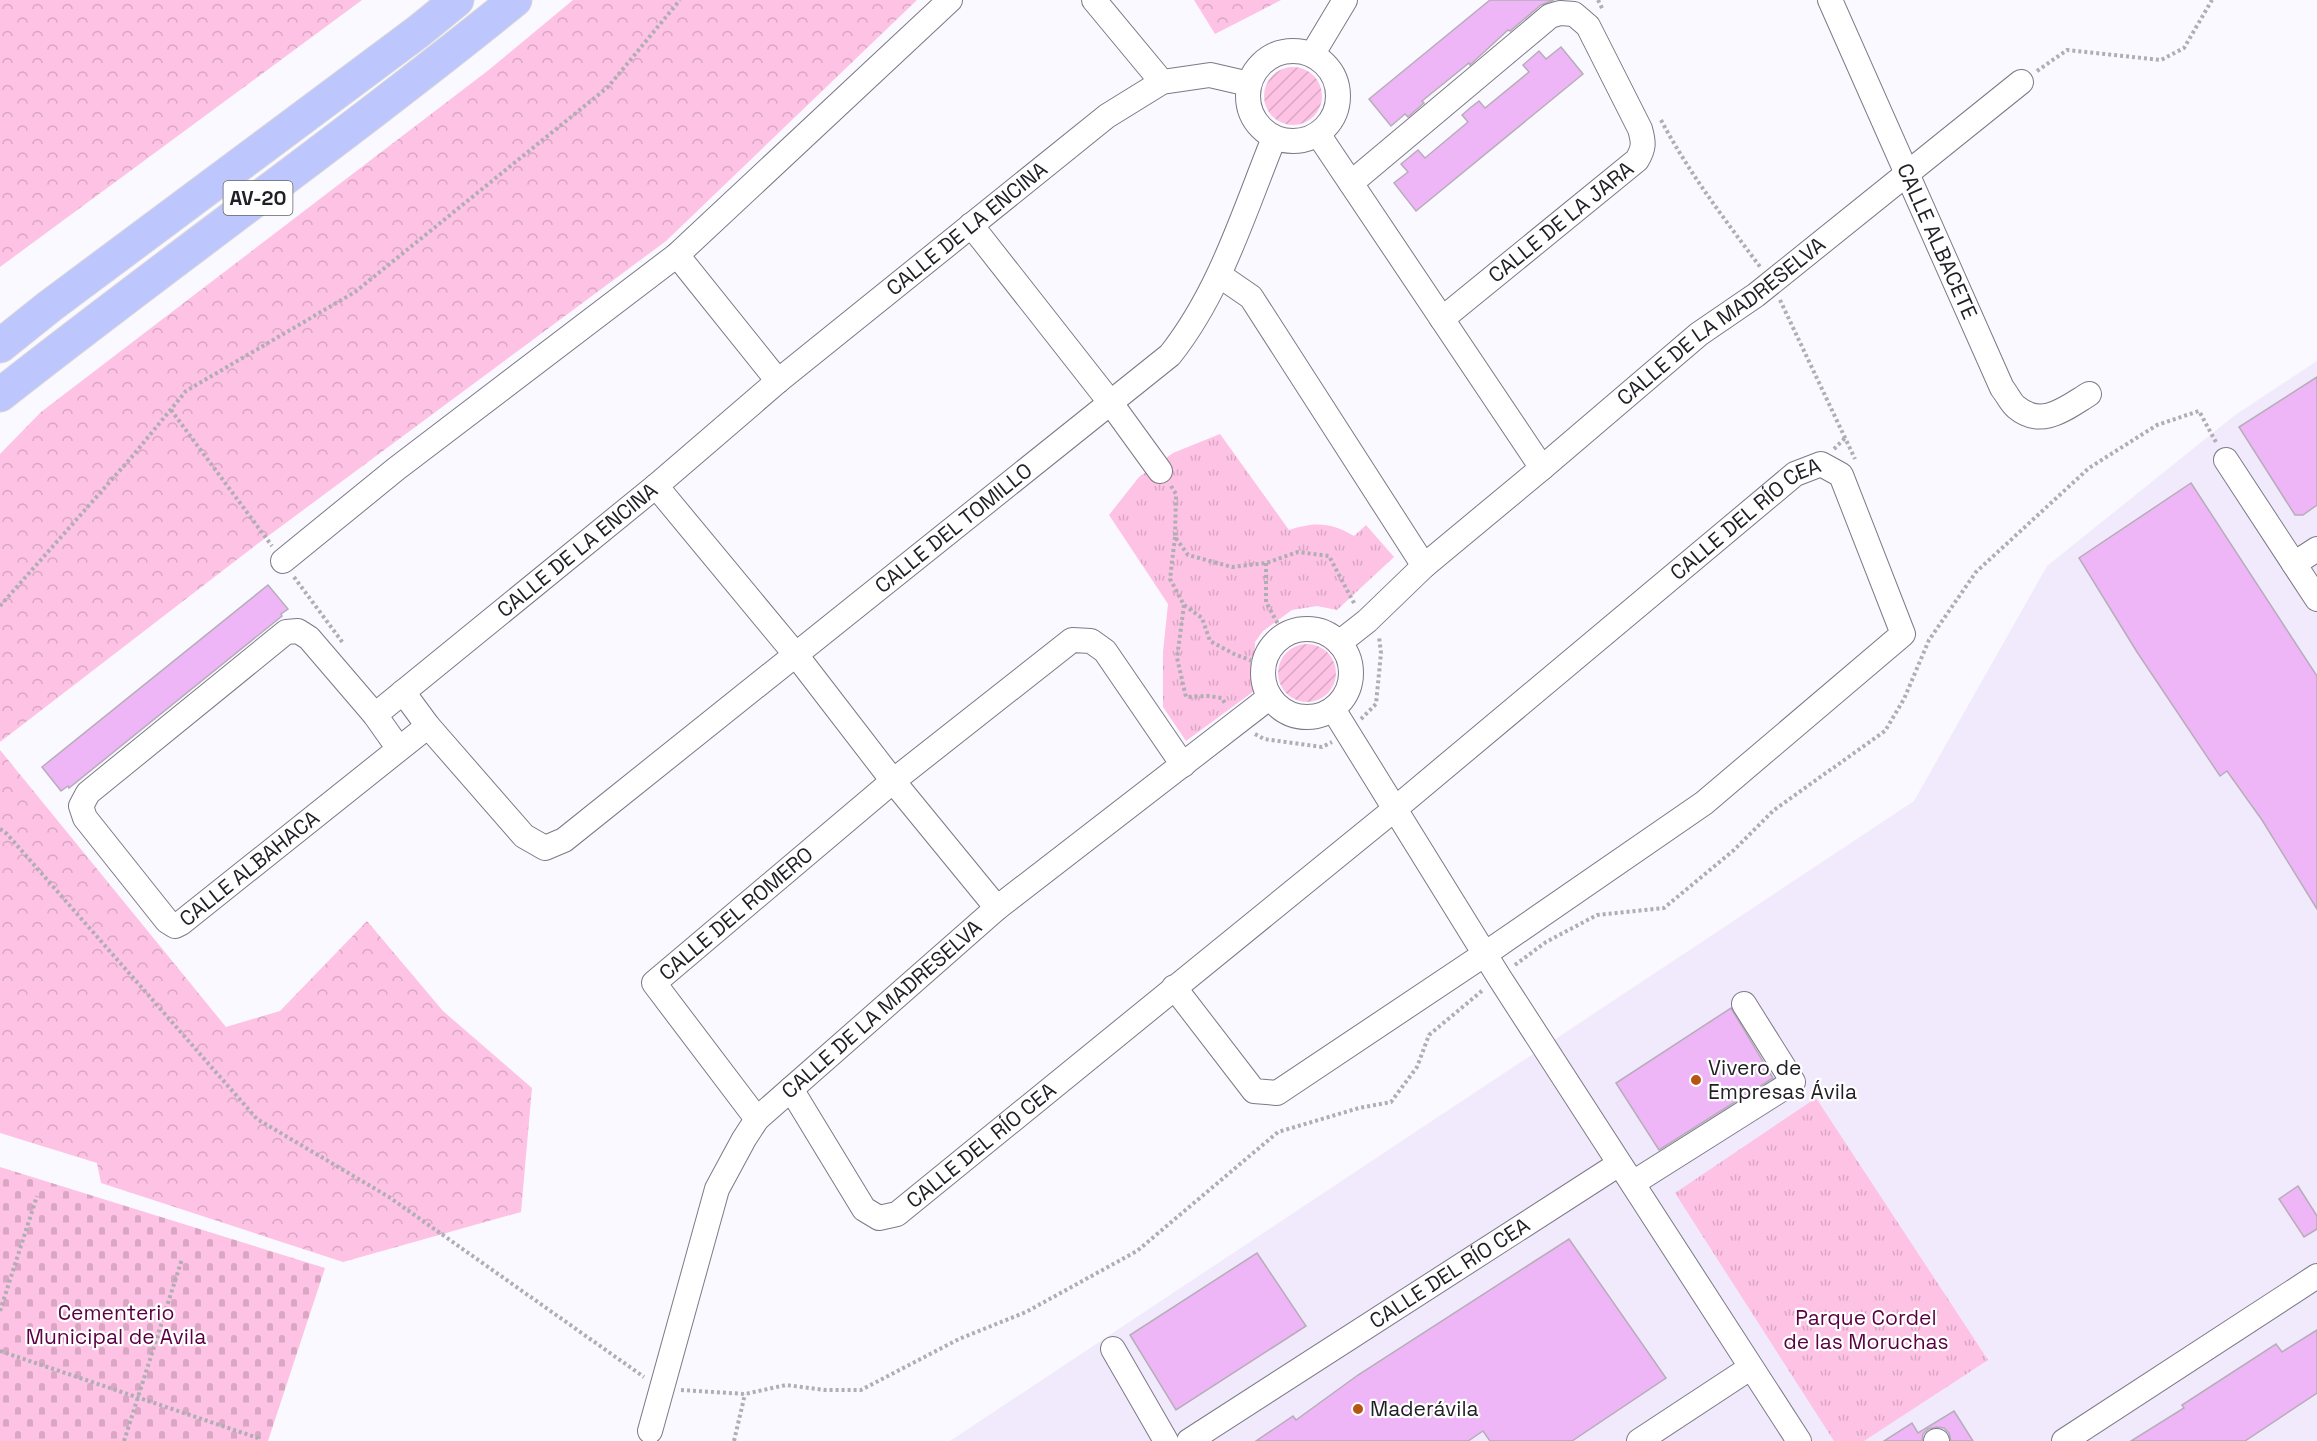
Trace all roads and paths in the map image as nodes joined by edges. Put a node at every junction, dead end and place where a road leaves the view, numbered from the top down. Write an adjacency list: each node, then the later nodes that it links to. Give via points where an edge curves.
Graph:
1 (457, 0): 21 (highway, AV-20)
2 (515, 0): 24 (highway, AV-20)
3 (680, 0): 38 (path, via 608,87 355,292 186,391)
4 (950, 0): 18 (street)
5 (1094, 0): 10 (street)
6 (1345, 0): 9 (street)
7 (1830, 0): 15 (street, CALLE ALBACETE)
8 (2212, 0): 11 (path, via 2184,48 2161,60 2067,50)
9 (1312, 55): 12 (street, via 1300,51 1274,55 1254,72); 13 (street, via 1328,68 1337,86 1338,99 1335,112)
10 (1162, 82): 12 (street, CALLE DE LA ENCINA, via 1210,75); 17 (street, CALLE DE LA ENCINA, via 1107,116)
11 (2021, 82): 15 (street, CALLE DE LA MADRESELVA)
12 (1249, 84): 14 (street, via 1252,115 1263,131)
13 (1318, 134): 14 (street, via 1304,140); 16 (street)
14 (1274, 138): 19 (street, CALLE DEL TOMILLO)
15 (1908, 174): 23 (street, CALLE ALBACETE, via 2002,388 2016,407 2031,415 2053,416); 27 (street, CALLE DE LA MADRESELVA, via 1756,295 1699,334)
16 (1351, 183): 20 (street); 20 (street, CALLE DE LA JARA, via 1550,16 1574,14 1588,26 1640,129 1643,150 1637,160)
17 (971, 225): 22 (street, CALLE DE LA ENCINA); 25 (street)
18 (677, 255): 22 (street); 32 (street, via 396,469)
19 (1219, 275): 25 (street, CALLE DEL TOMILLO, via 1188,332 1170,355); 35 (street, via 1251,297)
20 (1442, 319): 27 (street)
21 (0, 346)
22 (778, 381): 29 (street, CALLE DE LA ENCINA)
23 (2089, 394)
24 (0, 395)
25 (1110, 402): 28 (street); 41 (street, CALLE DEL TOMILLO)
26 (2226, 460): 34 (street)
27 (1542, 468): 35 (street, CALLE DE LA MADRESELVA)
28 (1160, 471): 30 (path, via 1176,494)
29 (656, 486): 41 (street); 43 (street, CALLE DE LA ENCINA)
30 (1175, 537): 33 (path, via 1188,555 1232,567); 42 (path, via 1170,579 1184,605 1202,618 1210,641)
31 (2317, 549): 34 (street)
32 (283, 561)
33 (1266, 563): 36 (path, via 1298,552 1329,556); 39 (path, via 1266,602)
34 (2294, 564): 37 (street)
35 (1424, 566): 40 (street, CALLE DE LA MADRESELVA)
36 (1344, 583)
37 (2317, 599)
38 (0, 606)
39 (1284, 635): 40 (street, via 1298,629 1313,629); 42 (street, via 1267,653)
40 (1340, 643): 45 (street, via 1351,670 1350,685)
41 (796, 655): 47 (street, CALLE DEL TOMILLO, via 564,840 545,848 524,836); 50 (street)
42 (1263, 665): 44 (street)
43 (403, 692): 46 (street, CALLE DE LA ENCINA); 47 (street)
44 (1270, 698): 45 (street, via 1292,715 1306,718); 49 (street, CALLE DE LA MADRESELVA)
45 (1333, 709): 51 (street)
46 (375, 715): 48 (street); 48 (street, CALLE ALBAHACA, via 309,638 298,631 286,632 88,793 81,806 85,818 175,926)
47 (428, 726): 48 (street, CALLE ALBAHACA)
48 (399, 749)
49 (1183, 765): 50 (street, CALLE DEL ROMERO, via 1105,651 1091,641 1072,640); 53 (street, CALLE DE LA MADRESELVA)
50 (893, 781): 53 (street); 58 (street, CALLE DEL ROMERO, via 654,983)
51 (1396, 808): 54 (street); 54 (street, CALLE DEL RÍO CEA, via 1795,474 1821,464 1841,475 1903,634 1704,803); 55 (street, CALLE DEL RÍO CEA)
52 (0, 829): 67 (path, via 257,1119 389,1197)
53 (997, 908): 57 (street, CALLE DE LA MADRESELVA)
54 (1485, 954): 55 (street, CALLE DEL RÍO CEA, via 1276,1093 1254,1091); 59 (street)
55 (1174, 987): 57 (street, CALLE DEL RÍO CEA, via 897,1214 879,1218 864,1209)
56 (1744, 1004): 59 (street, CALLE DEL RÍO CEA, via 1793,1082)
57 (791, 1089): 58 (street, CALLE DE LA MADRESELVA)
58 (758, 1119): 67 (street, CALLE DE LA MADRESELVA, via 717,1189)
59 (1626, 1173): 66 (street); 75 (street, CALLE DEL RÍO CEA)
60 (37, 1196): 63 (path)
61 (182, 1259): 69 (path)
62 (2317, 1276): 78 (street)
63 (0, 1311)
64 (1113, 1349): 74 (street)
65 (0, 1351): 69 (path)
66 (1750, 1368): 76 (street); 77 (street)
67 (661, 1388): 70 (street, CALLE DE LA MADRESELVA)
68 (745, 1394): 73 (path)
69 (138, 1397): 71 (path); 72 (path, via 258,1438)
70 (650, 1431)
71 (124, 1441)
72 (257, 1441)
73 (734, 1441)
74 (1166, 1441)
75 (1189, 1441)
76 (1639, 1441)
77 (1800, 1441)
78 (2064, 1441)

